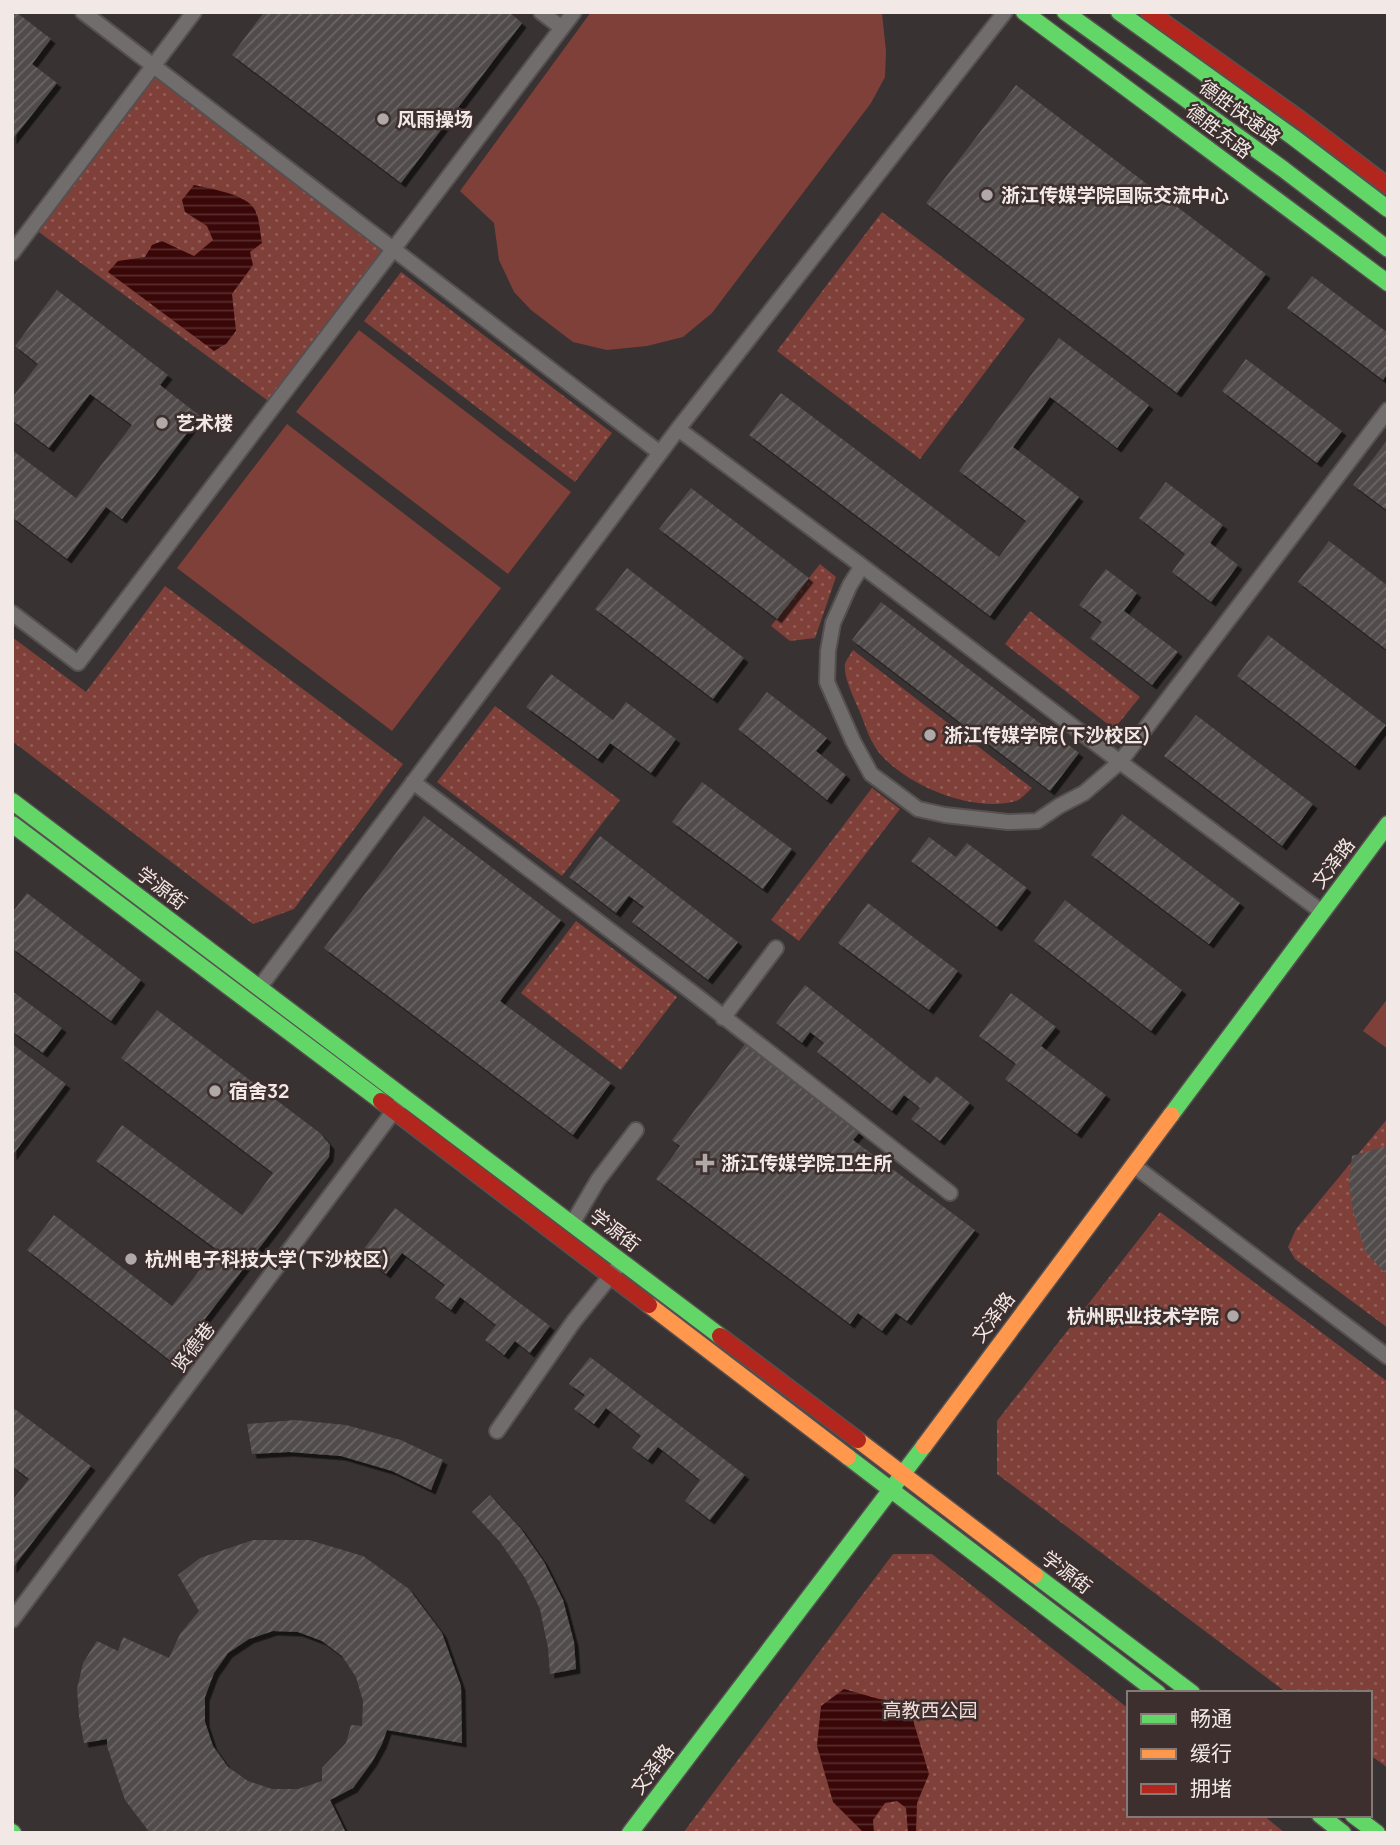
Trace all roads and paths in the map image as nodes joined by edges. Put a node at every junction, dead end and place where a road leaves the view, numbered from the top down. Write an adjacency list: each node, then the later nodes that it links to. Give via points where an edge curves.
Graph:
1 (83, 12): 11 (street)
2 (194, 12): 11 (street)
3 (541, 12): 10 (street)
4 (574, 12): 10 (street)
5 (1005, 12): 19 (street)
6 (1024, 12): 17 (main road, 德胜东路)
7 (1065, 12): 15 (main road, 德胜快速路)
8 (1119, 12): 13 (main road, 德胜快速路)
9 (1149, 12): 12 (main road)
10 (562, 28): 14 (street)
11 (154, 65): 14 (street); 16 (street)
12 (1388, 186)
13 (1388, 209)
14 (394, 249): 20 (street); 22 (street, via 78,663)
15 (1388, 249)
16 (12, 253)
17 (1388, 283)
18 (1388, 410): 23 (street)
19 (678, 429): 20 (street); 21 (street)
20 (660, 453): 24 (street)
21 (862, 566): 23 (street); 23 (street, via 833,623 827,682 871,774 918,809 1008,822 1037,821 1084,793)
22 (12, 613)
23 (1119, 762): 28 (street)
24 (412, 782): 30 (street); 31 (street)
25 (12, 802): 30 (main road, 学源街)
26 (12, 824): 33 (main road, 学源街)
27 (1388, 824): 28 (main road, 文泽路)
28 (1322, 912): 35 (main road, 文泽路)
29 (776, 948): 31 (street)
30 (259, 988): 32 (main road, 学源街)
31 (723, 1018): 36 (street)
32 (404, 1097): 33 (street, 贤德巷); 37 (main road, 学源街)
33 (394, 1111): 39 (main road, 学源街); 44 (street, 贤德巷)
34 (636, 1130): 37 (street)
35 (1133, 1166): 40 (street); 42 (main road, 文泽路)
36 (950, 1193)
37 (572, 1224): 38 (main road, 学源街)
38 (622, 1262): 39 (street); 42 (main road, 学源街)
39 (610, 1276): 41 (street); 43 (main road, 学源街)
40 (1388, 1357)
41 (497, 1431)
42 (903, 1474): 43 (main road, 文泽路); 46 (main road, 学源街)
43 (890, 1490): 45 (main road, 学源街); 49 (main road, 文泽路)
44 (12, 1620)
45 (1155, 1691)
46 (1189, 1691)
47 (1323, 1817): 50 (main road)
48 (1356, 1817): 51 (main road)
49 (630, 1833)
50 (1343, 1833)
51 (1377, 1833)

